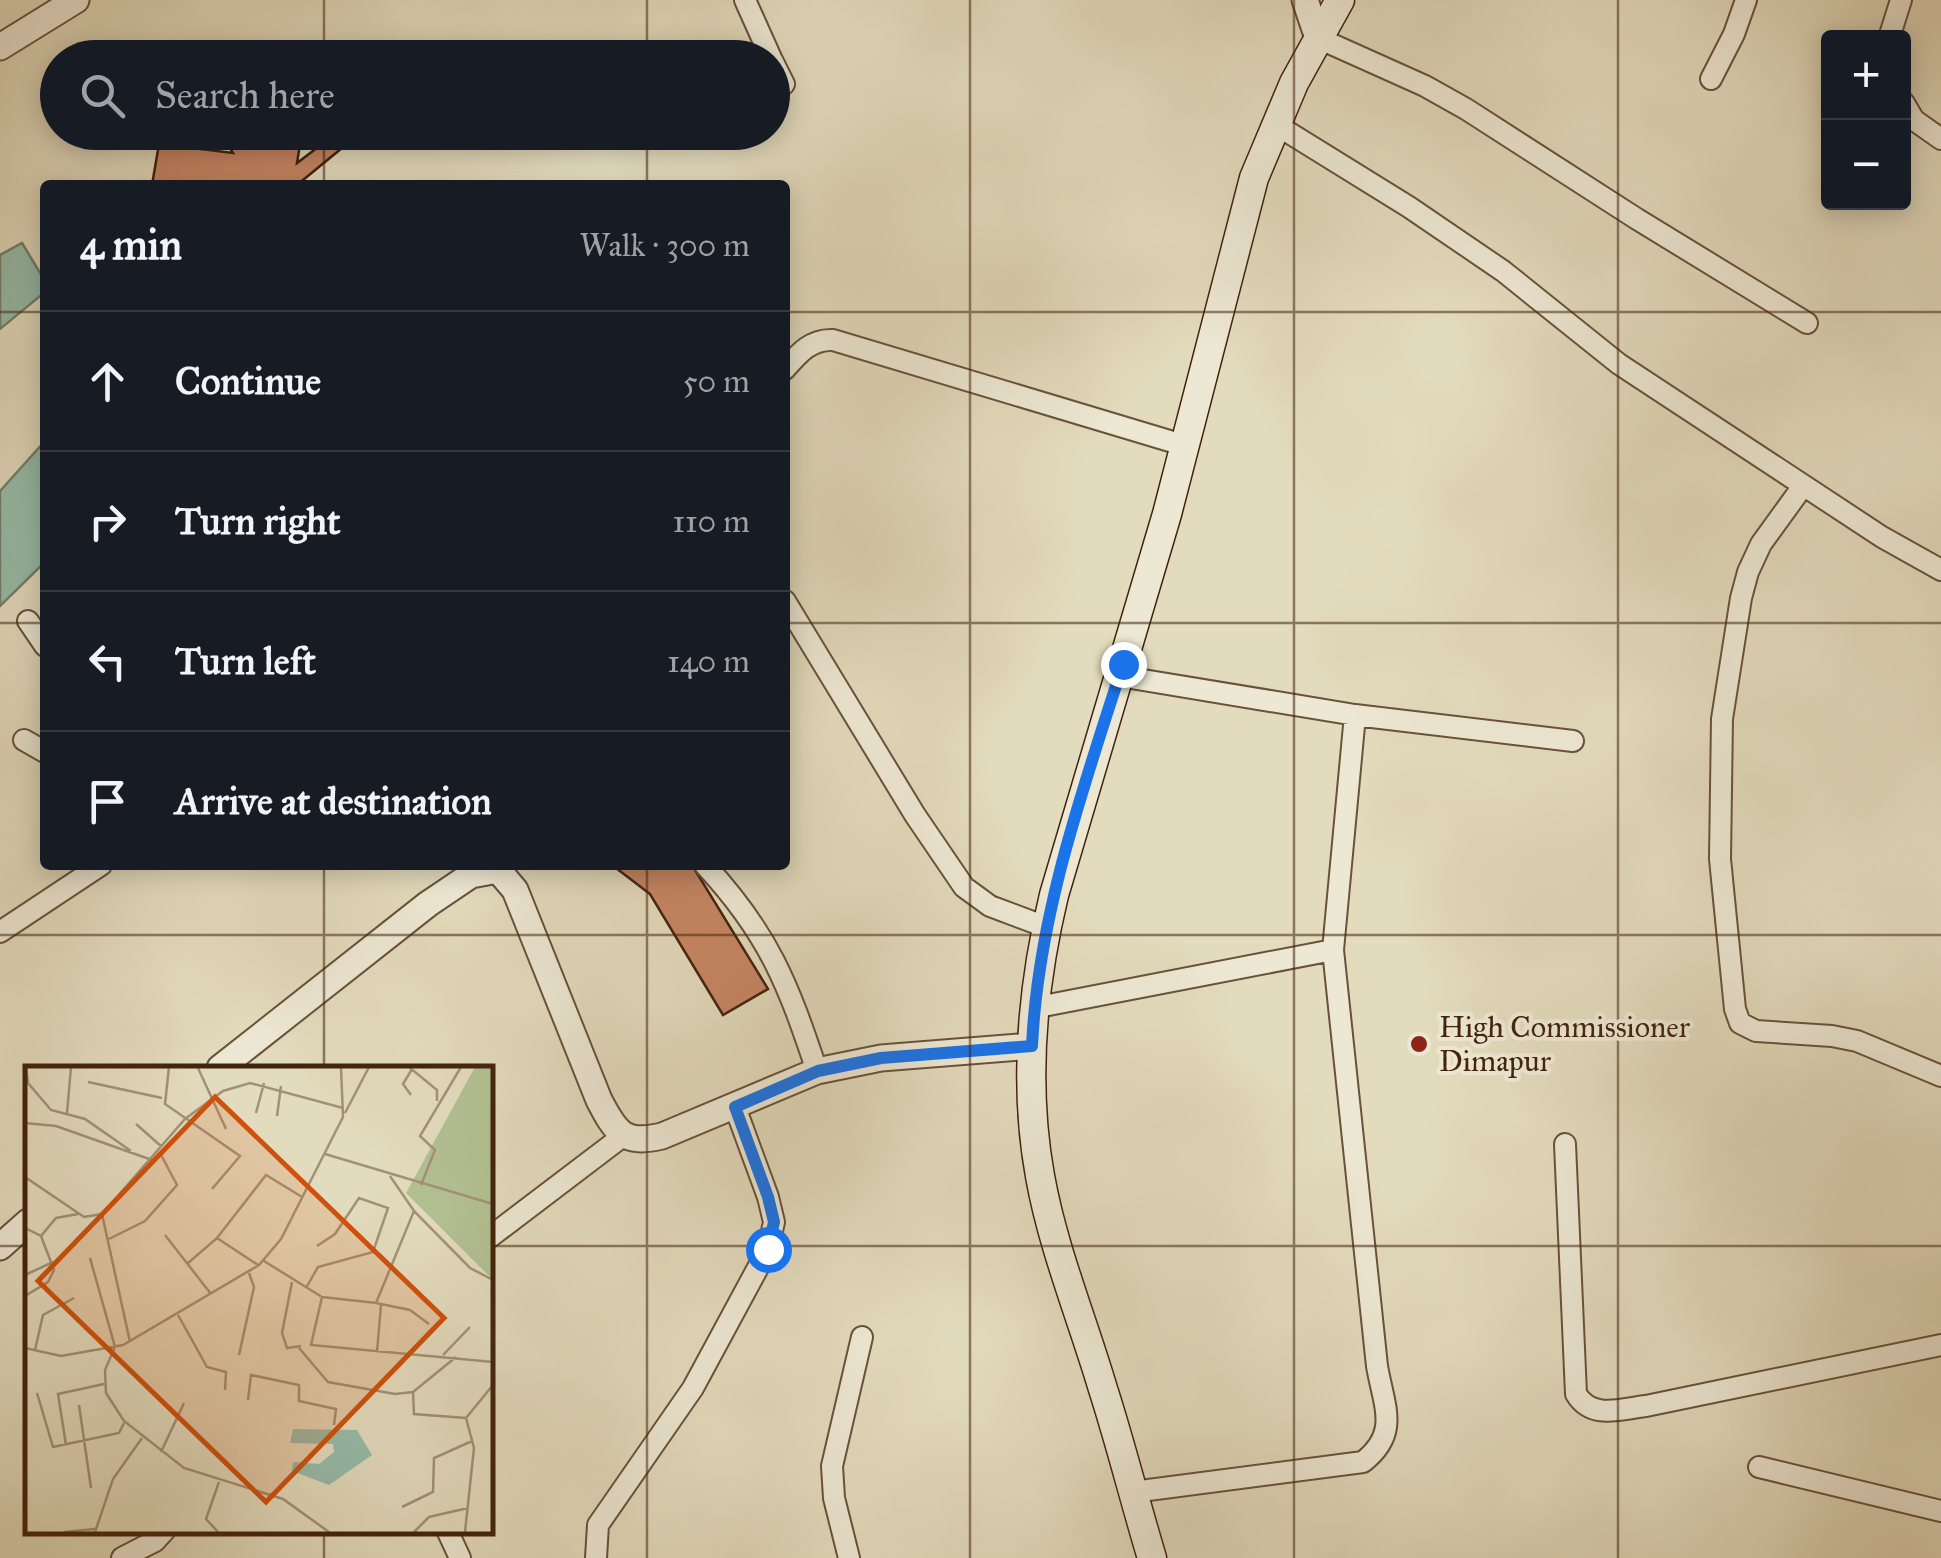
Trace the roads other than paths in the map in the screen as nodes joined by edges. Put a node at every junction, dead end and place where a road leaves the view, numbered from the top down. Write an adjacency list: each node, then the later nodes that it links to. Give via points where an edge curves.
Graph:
1 (76, 0): 10 (street)
2 (745, 0): 9 (street)
3 (1305, 0): 8 (street)
4 (1340, 0): 8 (main road)
5 (1746, 0): 11 (street)
6 (1901, 0): 7 (street)
7 (1892, 30)
8 (1318, 38): 13 (main road); 15 (street, via 1466,109)
9 (763, 40)
10 (0, 47)
11 (1711, 79)
12 (1911, 115): 14 (street)
13 (1275, 124): 17 (main road, via 1254,178); 18 (street, via 1464,244 1618,364)
14 (1941, 138)
15 (1807, 323)
16 (790, 363): 17 (street, via 809,345 833,340)
17 (1183, 445): 23 (main road)
18 (1804, 486): 19 (street); 39 (street, via 1748,572 1722,719 1720,859 1735,1009 1740,1023 1756,1031 1857,1041)
19 (1941, 570)
20 (790, 609): 32 (street, via 964,886 990,906)
21 (28, 621): 22 (street)
22 (40, 639)
23 (1119, 676): 24 (street); 32 (main road)
24 (1355, 714): 26 (street); 34 (street)
25 (24, 740): 27 (street)
26 (1573, 740)
27 (40, 749)
28 (93, 870): 33 (street)
29 (491, 870): 37 (street, via 470,875 428,904)
30 (500, 870): 41 (street, via 515,890 599,1100)
31 (709, 870): 38 (street, via 766,942)
32 (1046, 927): 35 (main road)
33 (0, 932)
34 (1333, 950): 35 (street); 49 (street, via 1388,1433 1363,1462)
35 (1034, 1008): 36 (main road)
36 (1032, 1046): 38 (street, via 881,1058); 49 (main road, via 1034,1140 1049,1216)
37 (223, 1066)
38 (818, 1071): 40 (street)
39 (1941, 1076)
40 (735, 1107): 41 (street, via 662,1136); 55 (street, via 774,1222 768,1249 693,1388 598,1525)
41 (623, 1136): 44 (street)
42 (1566, 1144): 47 (street, via 1576,1394 1583,1406 1597,1412 1646,1406)
43 (25, 1225): 45 (street)
44 (492, 1235)
45 (0, 1247)
46 (862, 1337): 56 (street, via 832,1466)
47 (1941, 1345)
48 (1759, 1467): 50 (street)
49 (1132, 1492): 57 (main road)
50 (1941, 1510)
51 (163, 1533): 53 (street)
52 (449, 1533): 54 (street)
53 (122, 1558)
54 (460, 1558)
55 (596, 1558)
56 (849, 1558)
57 (1152, 1558)

